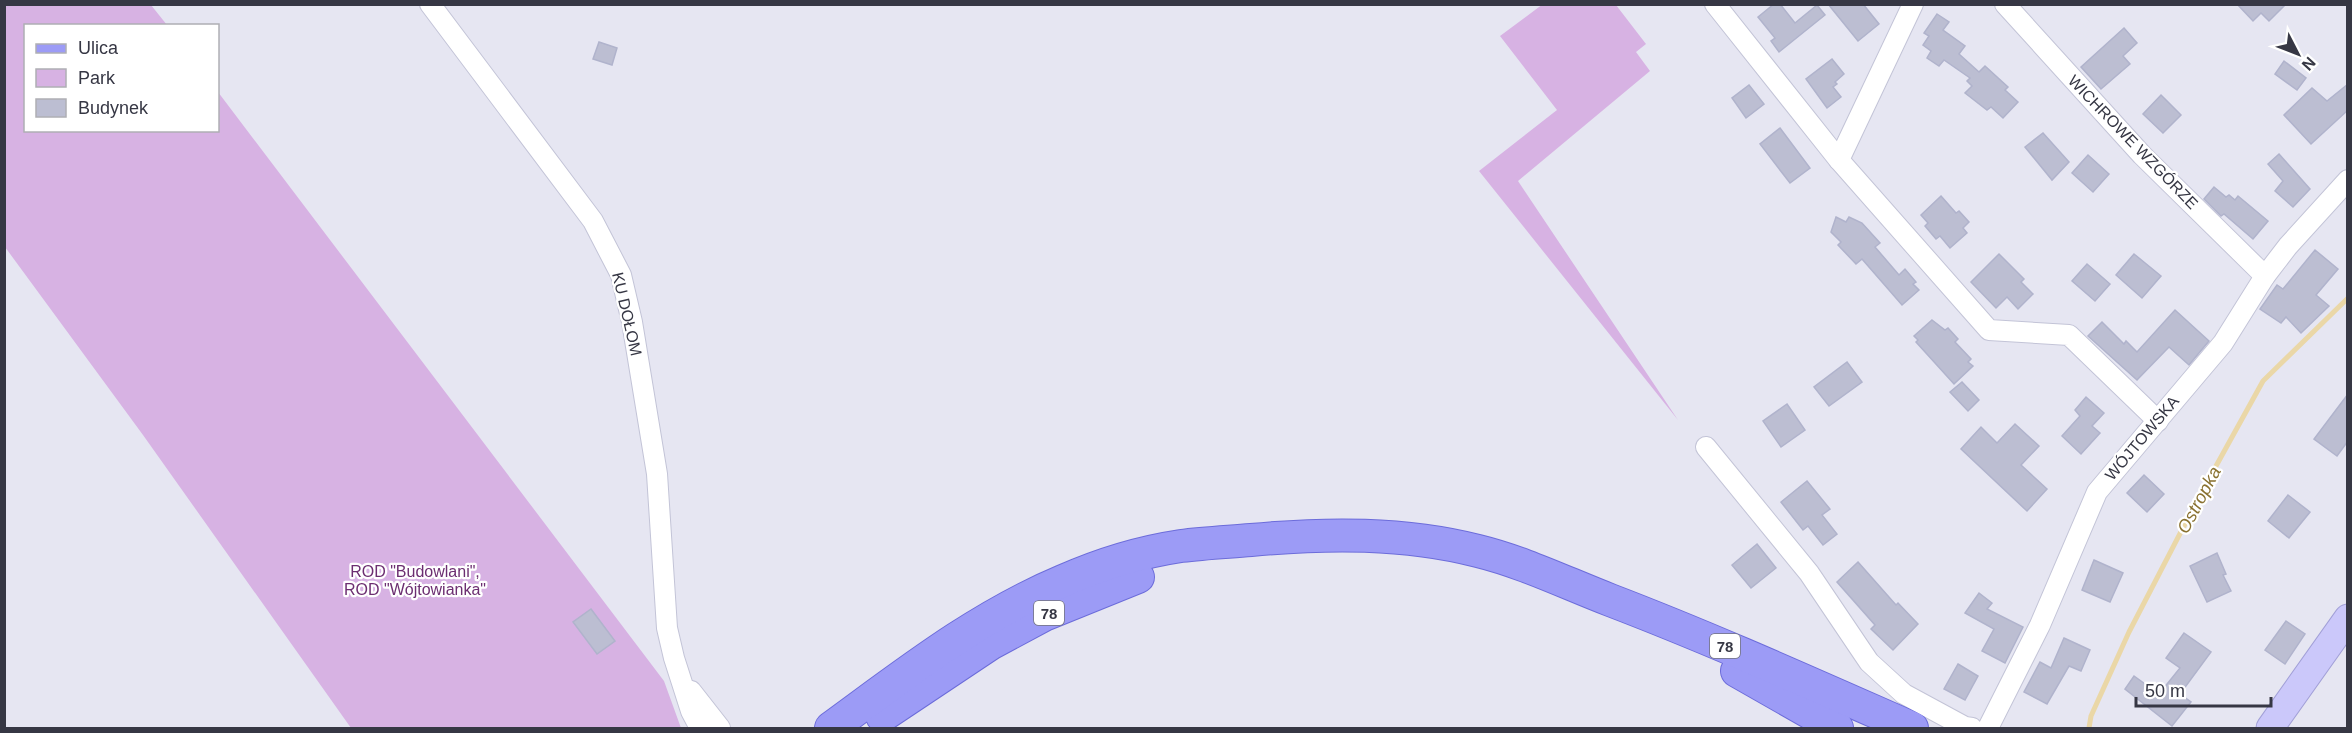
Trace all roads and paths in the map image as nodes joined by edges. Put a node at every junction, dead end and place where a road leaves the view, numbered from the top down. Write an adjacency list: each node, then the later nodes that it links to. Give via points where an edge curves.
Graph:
1 (430, 4): 13 (street, KU DOŁOM, via 593,221 621,275 657,474 667,628)
2 (1714, 4): 5 (street)
3 (1913, 4): 5 (street)
4 (2005, 4): 7 (street, WICHROWE WZGÓRZE, via 2142,155)
5 (1839, 160): 8 (street, via 1989,330 2068,334)
6 (2348, 180): 7 (street, WÓJTOWSKA)
7 (2265, 276): 8 (street, WÓJTOWSKA, via 2223,343)
8 (2158, 421): 21 (street, WÓJTOWSKA, via 2097,492 2040,625)
9 (1706, 447): 20 (street, via 1809,573 1869,662 1904,694)
10 (1253, 540): 11 (main road, 78, via 1323,536 1416,539 1478,551); 16 (main road, 78, via 1180,546 1064,580 987,618); 17 (main road, 78, via 1139,576 1044,615 990,644)
11 (1591, 592): 18 (main road, 78); 19 (main road, 78)
12 (2348, 618): 22 (main road)
13 (682, 679): 14 (street, KU DOŁOM); 15 (street, KU DOŁOM)
14 (700, 729)
15 (720, 729)
16 (831, 729)
17 (864, 729)
18 (1837, 729)
19 (1912, 729)
20 (1972, 729)
21 (1988, 729)
22 (2270, 729)

